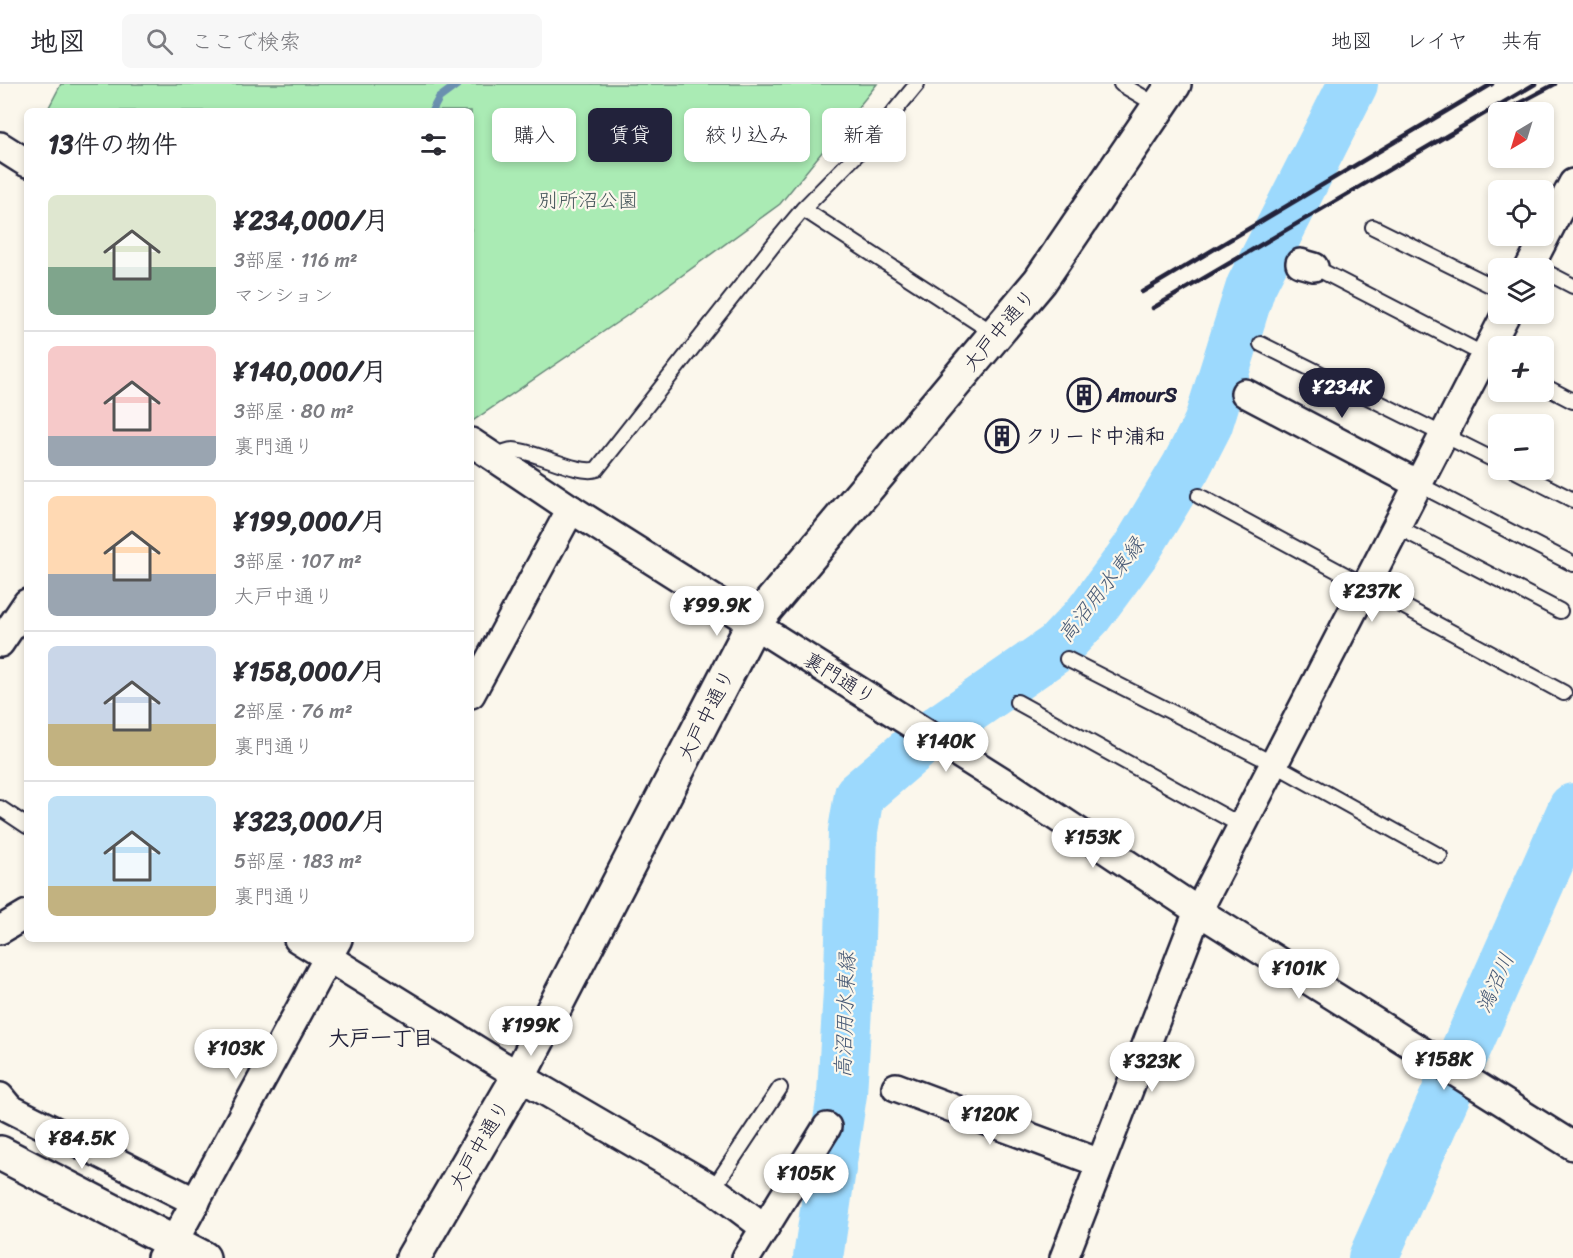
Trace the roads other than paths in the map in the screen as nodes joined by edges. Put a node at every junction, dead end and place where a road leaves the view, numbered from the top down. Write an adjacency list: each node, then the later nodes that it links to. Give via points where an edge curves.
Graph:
1 (917, 84): 7 (lane, via 870,141)
2 (1121, 84): 3 (lane)
3 (1167, 95): 14 (street, 大戸中通り, via 1040,281)
4 (0, 146): 5 (street)
5 (24, 161)
6 (1570, 194): 9 (street)
7 (803, 209): 14 (lane); 23 (lane, via 597,469 578,468 511,450)
8 (1373, 227): 12 (lane)
9 (1541, 258)
10 (1307, 265): 16 (lane)
11 (1554, 277): 13 (lane)
12 (1488, 284)
13 (1573, 286)
14 (995, 334): 35 (street, 大戸中通り)
15 (1261, 344): 21 (lane)
16 (1488, 357)
17 (1488, 364): 21 (street)
18 (1554, 391): 20 (lane)
19 (1245, 393): 26 (street)
20 (1573, 401)
21 (1444, 433): 24 (lane); 26 (street)
22 (474, 444): 23 (street, 裏門通り)
23 (495, 457): 29 (street, 裏門通り)
24 (1488, 457)
25 (1534, 480): 28 (lane)
26 (1418, 484): 30 (street); 31 (lane)
27 (1199, 496): 32 (lane)
28 (1573, 500)
29 (571, 509): 35 (street, 裏門通り); 38 (street)
30 (1396, 526): 32 (street); 34 (lane)
31 (1573, 564)
32 (1365, 586): 39 (lane); 41 (street)
33 (24, 607): 36 (street)
34 (1560, 611)
35 (753, 624): 46 (street, 裏門通り, via 1013,788); 51 (street, 大戸中通り)
36 (1, 638)
37 (1066, 659): 41 (lane)
38 (474, 680)
39 (1564, 693)
40 (1017, 702): 44 (lane)
41 (1274, 764): 44 (street); 45 (lane)
42 (0, 808): 43 (lane)
43 (24, 824)
44 (1242, 826): 46 (street)
45 (1440, 856)
46 (1198, 911): 56 (street, 裏門通り); 58 (street)
47 (24, 916): 48 (street)
48 (0, 930)
49 (310, 942): 50 (street)
50 (333, 948): 51 (street); 60 (street)
51 (519, 1076): 59 (street); 64 (street, 大戸中通り)
52 (896, 1087): 58 (street)
53 (780, 1088): 59 (lane)
54 (0, 1097): 60 (street, via 9,1108)
55 (827, 1127): 61 (street)
56 (1573, 1146)
57 (0, 1153): 62 (street)
58 (1100, 1163): 66 (street)
59 (713, 1189): 61 (street)
60 (196, 1202): 62 (street)
61 (765, 1228): 65 (street)
62 (167, 1250): 63 (street)
63 (203, 1258)
64 (413, 1258)
65 (746, 1258)
66 (1064, 1258)

